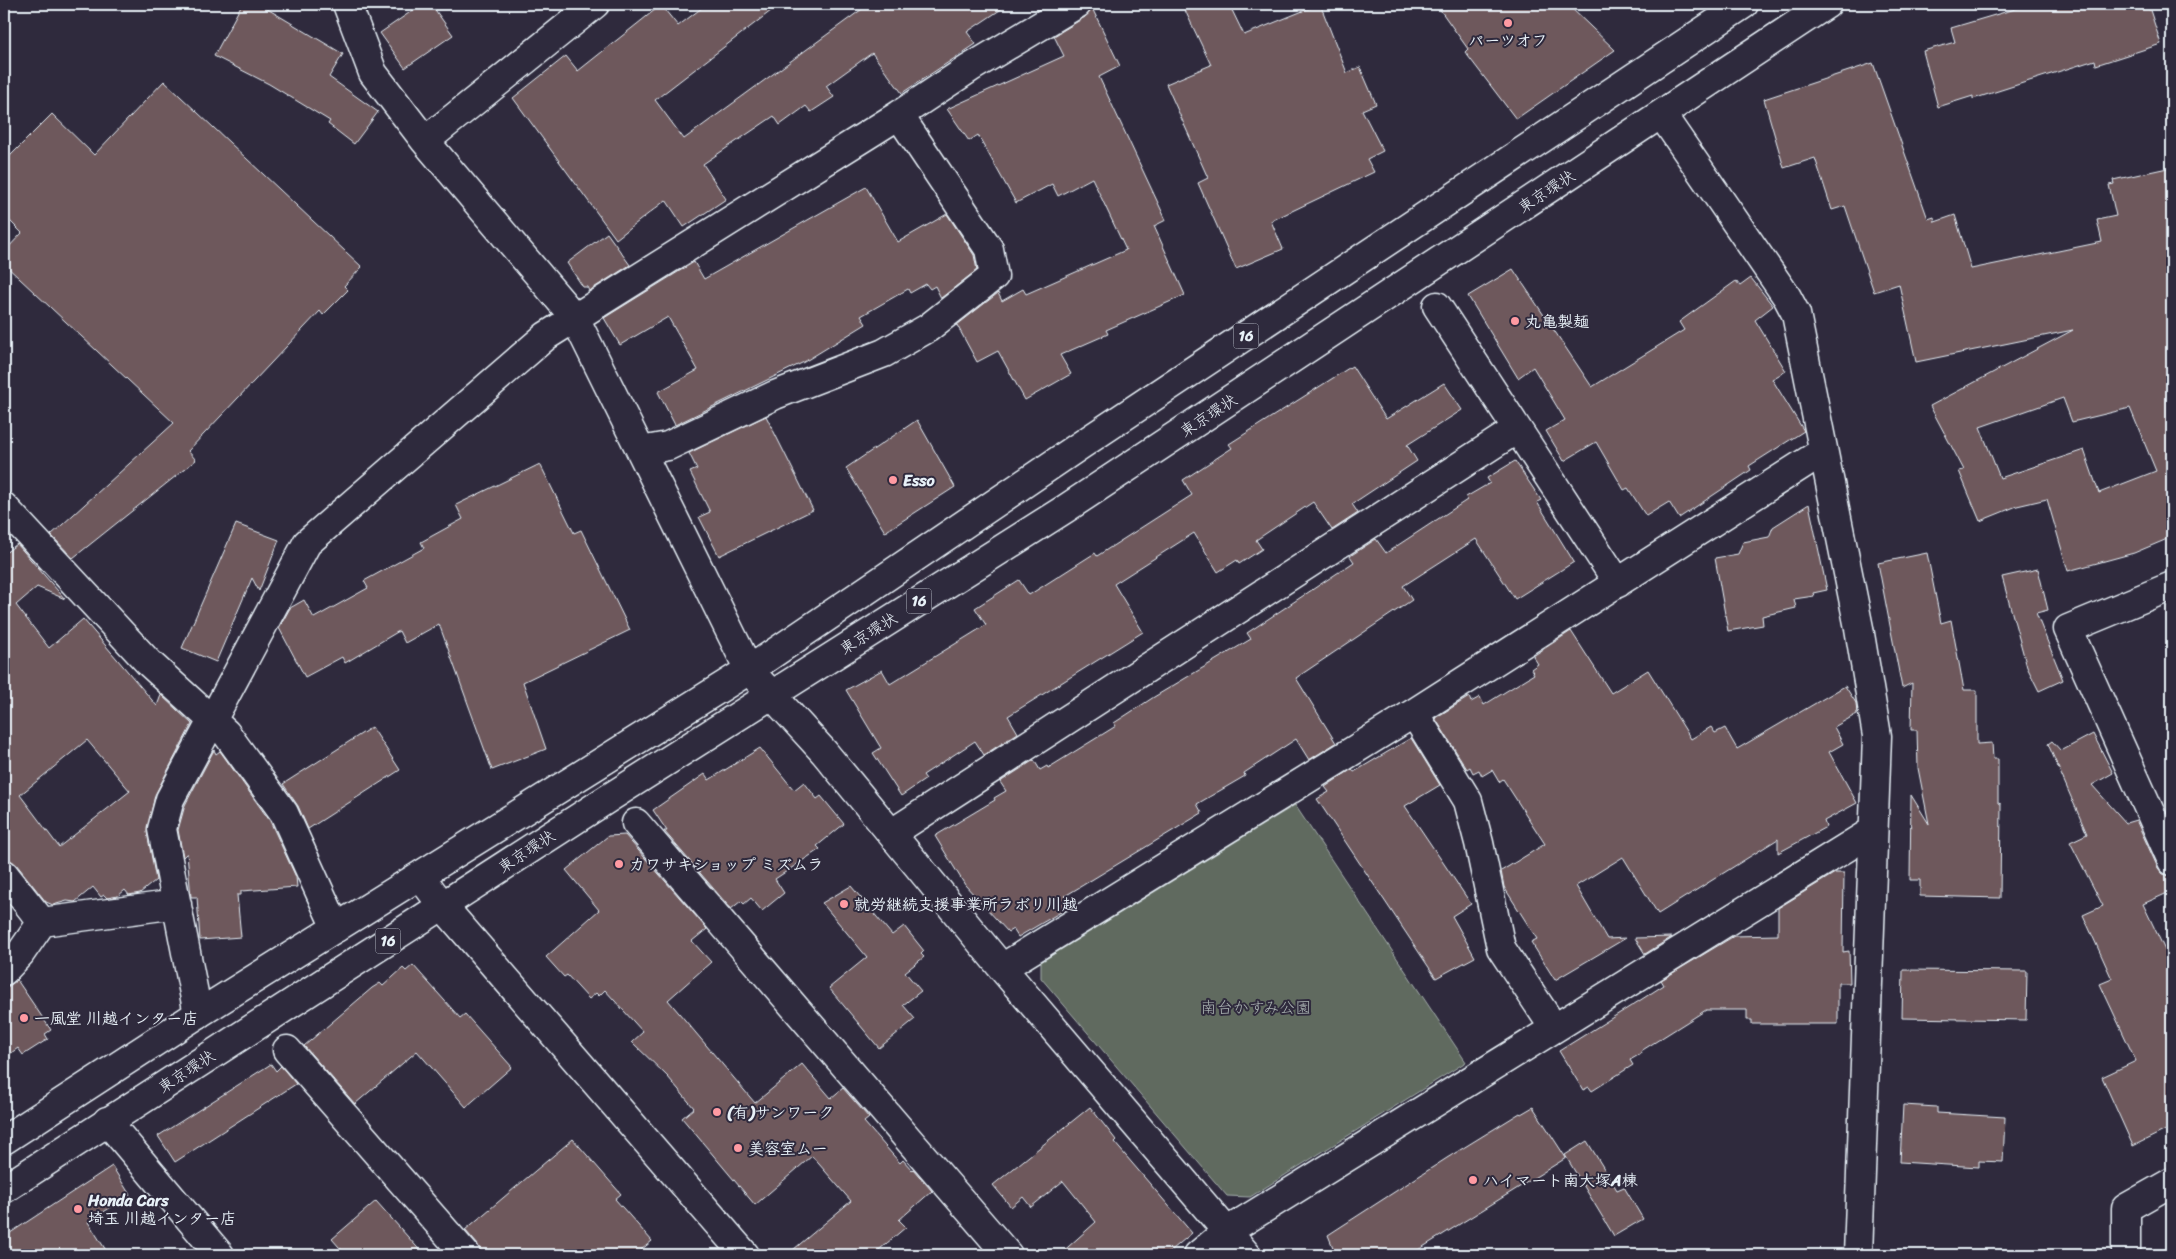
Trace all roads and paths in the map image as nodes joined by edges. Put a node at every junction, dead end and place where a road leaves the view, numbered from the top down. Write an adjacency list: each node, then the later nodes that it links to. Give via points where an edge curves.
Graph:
1 (348, 4): 8 (main road, via 373,73)
2 (595, 4): 8 (main road)
3 (1077, 4): 6 (main road)
4 (1827, 4): 7 (main road, 東京環状 / 16)
5 (1740, 5): 17 (main road, 16)
6 (899, 115): 10 (main road); 12 (main road, via 989,249 994,276 928,328 884,353 775,395 668,446)
7 (1662, 115): 13 (main road, via 1796,314); 18 (main road, 東京環状 / 16, via 1065,509)
8 (425, 141): 10 (main road)
9 (1436, 306): 11 (main road)
10 (575, 318): 12 (main road); 20 (main road, via 546,336 307,543)
11 (1517, 429): 15 (main road); 23 (main road)
12 (641, 451): 17 (main road)
13 (1822, 452): 15 (main road); 22 (main road, via 1874,710 1877,736)
14 (4, 507): 20 (main road, via 148,662)
15 (1618, 583): 19 (main road)
16 (2172, 586): 24 (main road, via 2068,629)
17 (749, 670): 18 (main road); 26 (main road, 16)
18 (772, 693): 23 (main road); 28 (main road, 東京環状 / 16)
19 (1414, 713): 31 (main road); 34 (main road, via 1468,801 1502,948)
20 (213, 718): 27 (main road, via 170,799 162,828); 30 (main road, via 284,813)
21 (636, 823): 44 (main road)
22 (1872, 831): 34 (main road); 47 (main road)
23 (892, 833): 31 (main road)
24 (2172, 860)
25 (4, 874): 29 (main road)
26 (420, 876): 28 (main road); 30 (main road, 16)
27 (176, 904): 29 (main road); 33 (main road)
28 (442, 905): 36 (main road, 東京環状 / 16); 43 (main road)
29 (42, 922): 32 (main road)
30 (336, 928): 33 (main road, 16)
31 (1002, 968): 40 (main road)
32 (4, 971)
33 (198, 1014): 37 (main road, 16)
34 (1554, 1028): 40 (main road)
35 (287, 1050): 42 (main road)
36 (107, 1121): 39 (main road, 東京環状 / 16); 41 (main road)
37 (4, 1140)
38 (2172, 1182): 48 (main road, via 2126,1208)
39 (4, 1190)
40 (1226, 1232): 45 (main road); 46 (main road)
41 (220, 1255)
42 (466, 1255)
43 (744, 1255)
44 (1008, 1255)
45 (1198, 1255)
46 (1247, 1255)
47 (1858, 1255)
48 (2126, 1255)

